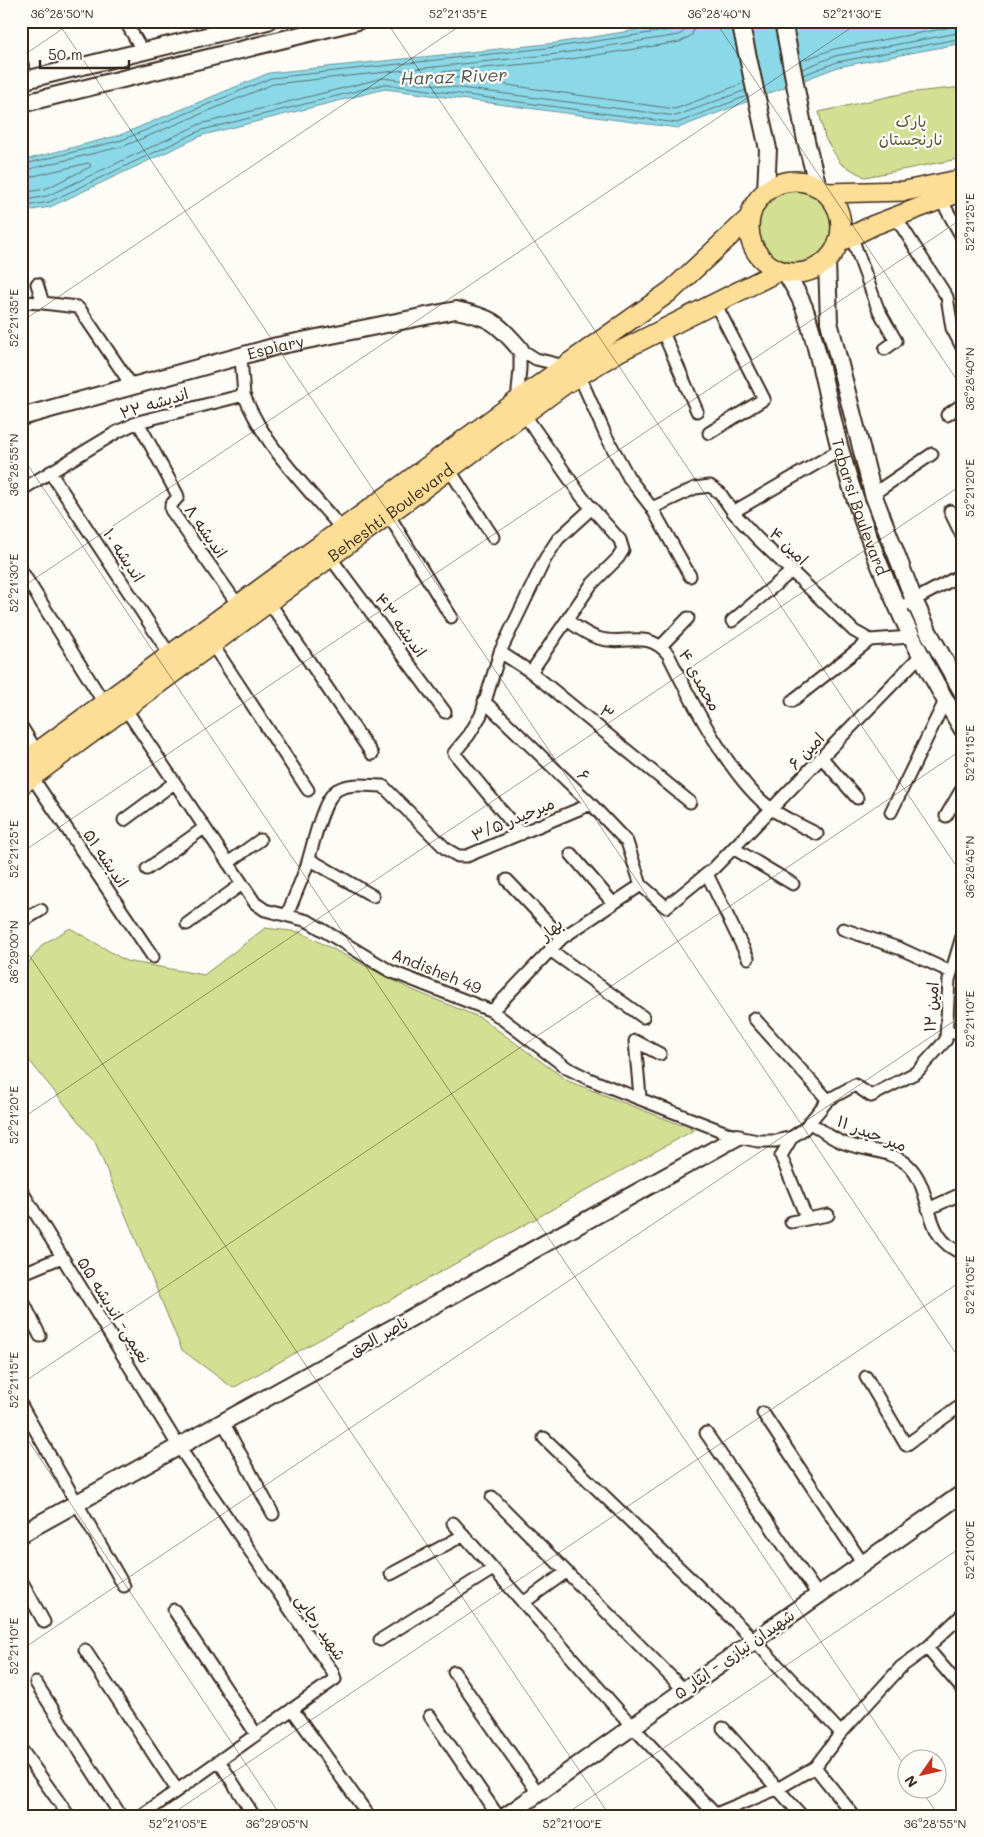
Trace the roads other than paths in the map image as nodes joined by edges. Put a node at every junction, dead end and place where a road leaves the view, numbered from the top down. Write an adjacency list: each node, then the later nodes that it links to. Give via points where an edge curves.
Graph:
1 (125, 21): 7 (street)
2 (268, 21): 6 (street)
3 (358, 21): 10 (street)
4 (740, 21): 13 (street, via 768,149)
5 (783, 21): 12 (street, via 806,141)
6 (232, 25): 7 (street)
7 (144, 53): 9 (street)
8 (21, 61): 9 (street)
9 (24, 80)
10 (21, 104)
11 (963, 179): 12 (main road, via 905,191)
12 (822, 190): 13 (main road, via 791,180); 18 (main road, via 835,204)
13 (766, 191): 17 (main road, via 758,198)
14 (963, 191): 15 (main road)
15 (940, 198): 16 (main road); 19 (street)
16 (895, 216): 18 (main road); 29 (street, via 947,297 952,328)
17 (749, 218): 21 (main road, via 755,249 767,264); 31 (main road, Beheshti Boulevard, via 672,290)
18 (845, 238): 20 (main road); 28 (street, via 896,341)
19 (963, 238)
20 (827, 261): 21 (main road, via 808,272); 46 (street, Tabarsi Boulevard, via 829,322)
21 (782, 272): 25 (main road, Beheshti Boulevard); 41 (street, Tabarsi Boulevard, via 806,312)
22 (37, 284): 24 (street)
23 (21, 302): 24 (street)
24 (43, 303): 32 (street, via 76,307)
25 (715, 303): 26 (main road, Beheshti Boulevard); 40 (street, via 764,399)
26 (662, 330): 31 (main road, Beheshti Boulevard); 36 (street)
27 (520, 349): 30 (street, Espiary, via 500,325 480,314 456,310 276,346); 31 (street, Espiary, via 536,360); 35 (street)
28 (885, 349)
29 (963, 349)
30 (241, 358): 32 (street, Espiary); 33 (street)
31 (572, 370): 35 (main road, Beheshti Boulevard); 48 (street, via 629,478)
32 (132, 386): 38 (street, Espiary)
33 (244, 395): 39 (street, اندیشه ۲۲); 52 (street, via 275,451)
34 (963, 404): 37 (street)
35 (521, 407): 43 (main road, Beheshti Boulevard); 47 (street); 52 (main road, Beheshti Boulevard)
36 (698, 411)
37 (947, 414)
38 (21, 417)
39 (138, 422): 44 (street, اندیشه ۲۲); 62 (street, اندیشه ۸, via 177,494 171,510)
40 (709, 433)
41 (840, 450): 50 (street); 63 (street, Tabarsi Boulevard)
42 (932, 454): 46 (street)
43 (449, 470): 51 (main road, Beheshti Boulevard); 53 (street)
44 (50, 472): 45 (street, اندیشه ۲۲); 73 (street, اندیشه ۱۰)
45 (21, 490)
46 (873, 494): 60 (street, Tabarsi Boulevard)
47 (592, 508): 66 (street, via 622,545 622,554 591,585); 72 (street, via 558,539 545,559)
48 (652, 508): 50 (street, امین ۴, via 705,485 715,488); 59 (street)
49 (950, 511): 54 (street)
50 (733, 512): 57 (street, امین ۴)
51 (388, 514): 55 (main road, Beheshti Boulevard); 64 (street)
52 (342, 529): 62 (main road, Beheshti Boulevard)
53 (493, 537)
54 (963, 538)
55 (330, 557): 61 (main road, Beheshti Boulevard); 82 (street, اندیشه ۴۳)
56 (21, 570): 80 (street)
57 (792, 571): 67 (street); 69 (street, امین ۴, via 854,632)
58 (963, 574): 60 (street)
59 (690, 576)
60 (914, 600): 63 (street); 76 (street, Tabarsi Boulevard, via 929,634)
61 (269, 602): 70 (main road, Beheshti Boulevard); 85 (street)
62 (238, 605): 73 (main road, Beheshti Boulevard)
63 (897, 609): 68 (street, Tabarsi Boulevard)
64 (451, 617)
65 (688, 618): 71 (street)
66 (567, 620): 71 (street, محمدی ۴, via 599,639 646,639); 75 (street)
67 (732, 621)
68 (910, 638): 69 (street); 74 (street, Tabarsi Boulevard)
69 (870, 640): 78 (street)
70 (212, 644): 81 (main road, Beheshti Boulevard); 90 (street)
71 (661, 646): 94 (street, محمدی ۴, via 698,713 745,784)
72 (500, 652): 75 (street, ۳); 77 (street)
73 (170, 655): 80 (main road, Beheshti Boulevard)
74 (920, 656): 79 (street, Tabarsi Boulevard); 86 (street, امین ۶)
75 (531, 672): 92 (street, ۳)
76 (963, 693)
77 (484, 701): 93 (street, ۶); 99 (street, via 481,714 469,735 454,753)
78 (792, 701)
79 (945, 701): 84 (street, Tabarsi Boulevard); 95 (street)
80 (104, 703): 87 (main road, Beheshti Boulevard)
81 (125, 708): 87 (main road, Beheshti Boulevard); 88 (street, Andisheh 49)
82 (445, 712)
83 (21, 726): 87 (street, اندیشه ۵۱)
84 (963, 730)
85 (372, 754)
86 (822, 758): 91 (street); 94 (street, امین ۶)
87 (30, 768): 122 (street, اندیشه ۵۱)
88 (174, 783): 97 (street); 98 (street, Andisheh 49)
89 (963, 787): 96 (street)
90 (308, 790)
91 (857, 798)
92 (690, 802)
93 (591, 804): 99 (street, میرحیدر ۳/۵); 111 (street, ۶, via 627,842)
94 (772, 809): 100 (street, محمدی ۴); 102 (street, امین ۶)
95 (891, 812)
96 (946, 816)
97 (124, 820)
98 (204, 828): 105 (street, Andisheh 49); 106 (street)
99 (521, 834): 104 (street, میرحیدر ۳/۵, via 467,856 458,856 446,849 383,786 350,786 337,790 329,799)
100 (817, 834)
101 (260, 840): 105 (street)
102 (733, 848): 107 (street, امین ۶); 110 (street)
103 (571, 854): 113 (street)
104 (309, 859): 112 (street); 115 (street)
105 (228, 863): 109 (street, Andisheh 49)
106 (147, 869)
107 (710, 871): 111 (street, امین ۶, via 666,907); 123 (street)
108 (507, 880): 120 (street)
109 (242, 884): 115 (street, Andisheh 49, via 255,903 265,910); 117 (street)
110 (793, 884)
111 (641, 885): 113 (street, بهار)
112 (373, 896)
113 (613, 903): 120 (street, بهار)
114 (41, 910): 116 (street)
115 (287, 915): 125 (street, Andisheh 49, via 308,921 390,971)
116 (21, 922)
117 (187, 924)
118 (843, 929): 124 (street, via 901,949)
119 (963, 933): 124 (street, امین ۱۲)
120 (562, 938): 121 (street, بهار)
121 (550, 950): 125 (street, بهار); 126 (street)
122 (153, 957)
123 (748, 958)
124 (951, 972): 128 (street, امین ۱۲)
125 (492, 1011): 131 (street, Andisheh 49, via 567,1068)
126 (643, 1017)
127 (754, 1018): 132 (street)
128 (947, 1032): 129 (street); 132 (street, امین ۱۲, via 946,1040 917,1072 871,1096 855,1086)
129 (963, 1034)
130 (660, 1054): 131 (street, via 635,1041)
131 (640, 1097): 134 (street, Andisheh 49)
132 (828, 1100): 133 (street, امین ۱۲)
133 (809, 1122): 135 (street, امین ۱۲); 138 (street, میر حیدر ۱۱, via 839,1141 897,1158 908,1165 922,1189)
134 (737, 1137): 135 (street, Andisheh 49, via 776,1141); 151 (street, ناصر الحق)
135 (792, 1137): 140 (street, via 781,1156)
136 (21, 1190): 143 (street, نعیمی- اندیشه ۵۵)
137 (963, 1192): 138 (street)
138 (928, 1209): 142 (street, میر حیدر ۱۱, via 941,1240)
139 (828, 1215): 140 (street)
140 (807, 1219): 141 (street)
141 (791, 1222)
142 (963, 1253)
143 (62, 1257): 144 (street); 154 (street, نعیمی- اندیشه ۵۵)
144 (21, 1274)
145 (21, 1297): 146 (street)
146 (40, 1336)
147 (866, 1377): 148 (street, via 906,1445)
148 (963, 1404)
149 (21, 1405): 157 (street)
150 (764, 1413): 162 (street)
151 (223, 1422): 154 (street, ناصر الحق); 158 (street)
152 (706, 1433): 168 (street)
153 (544, 1438): 174 (street)
154 (179, 1447): 157 (street, ناصر الحق); 181 (street, شهید رجایی, via 332,1671 335,1679)
155 (963, 1493): 162 (street, شهیدان نیازی - ایثار ۵)
156 (492, 1497): 164 (street)
157 (77, 1503): 160 (street, ناصر الحق); 167 (street)
158 (274, 1514)
159 (453, 1523): 161 (street)
160 (21, 1534)
161 (464, 1535): 163 (street); 165 (street)
162 (863, 1564): 168 (street, شهیدان نیازی - ایثار ۵)
163 (493, 1569): 169 (street); 173 (street)
164 (566, 1572): 169 (street); 179 (street)
165 (391, 1574)
166 (21, 1580): 172 (street)
167 (124, 1586)
168 (818, 1596): 174 (street, شهیدان نیازی - ایثار ۵)
169 (524, 1603): 183 (street)
170 (174, 1610): 186 (street)
171 (963, 1614): 175 (street)
172 (44, 1622)
173 (380, 1640)
174 (754, 1640): 179 (street, شهیدان نیازی - ایثار ۵); 185 (street)
175 (927, 1648): 180 (street); 185 (street, via 901,1667)
176 (85, 1650): 191 (street)
177 (454, 1672): 192 (street)
178 (36, 1683): 196 (street)
179 (684, 1690): 183 (street, شهیدان نیازی - ایثار ۵)
180 (963, 1690)
181 (292, 1709): 186 (street, شهید رجایی); 199 (street)
182 (430, 1716): 200 (street)
183 (632, 1726): 192 (street, شهیدان نیازی - ایثار ۵); 194 (street)
184 (723, 1728): 190 (street)
185 (841, 1733): 189 (street)
186 (256, 1734): 188 (street, شهید رجایی)
187 (23, 1756): 195 (street)
188 (219, 1761): 191 (street, شهید رجایی); 198 (street)
189 (815, 1767): 190 (street); 204 (street)
190 (779, 1788): 193 (street); 203 (street)
191 (177, 1790): 197 (street, شهید رجایی)
192 (538, 1793): 201 (street, شهیدان نیازی - ایثار ۵)
193 (734, 1807): 194 (street); 202 (street)
194 (713, 1815)
195 (69, 1816)
196 (121, 1816)
197 (141, 1816)
198 (254, 1816)
199 (369, 1816)
200 (498, 1816)
201 (506, 1816)
202 (743, 1816)
203 (802, 1816)
204 (854, 1816)

